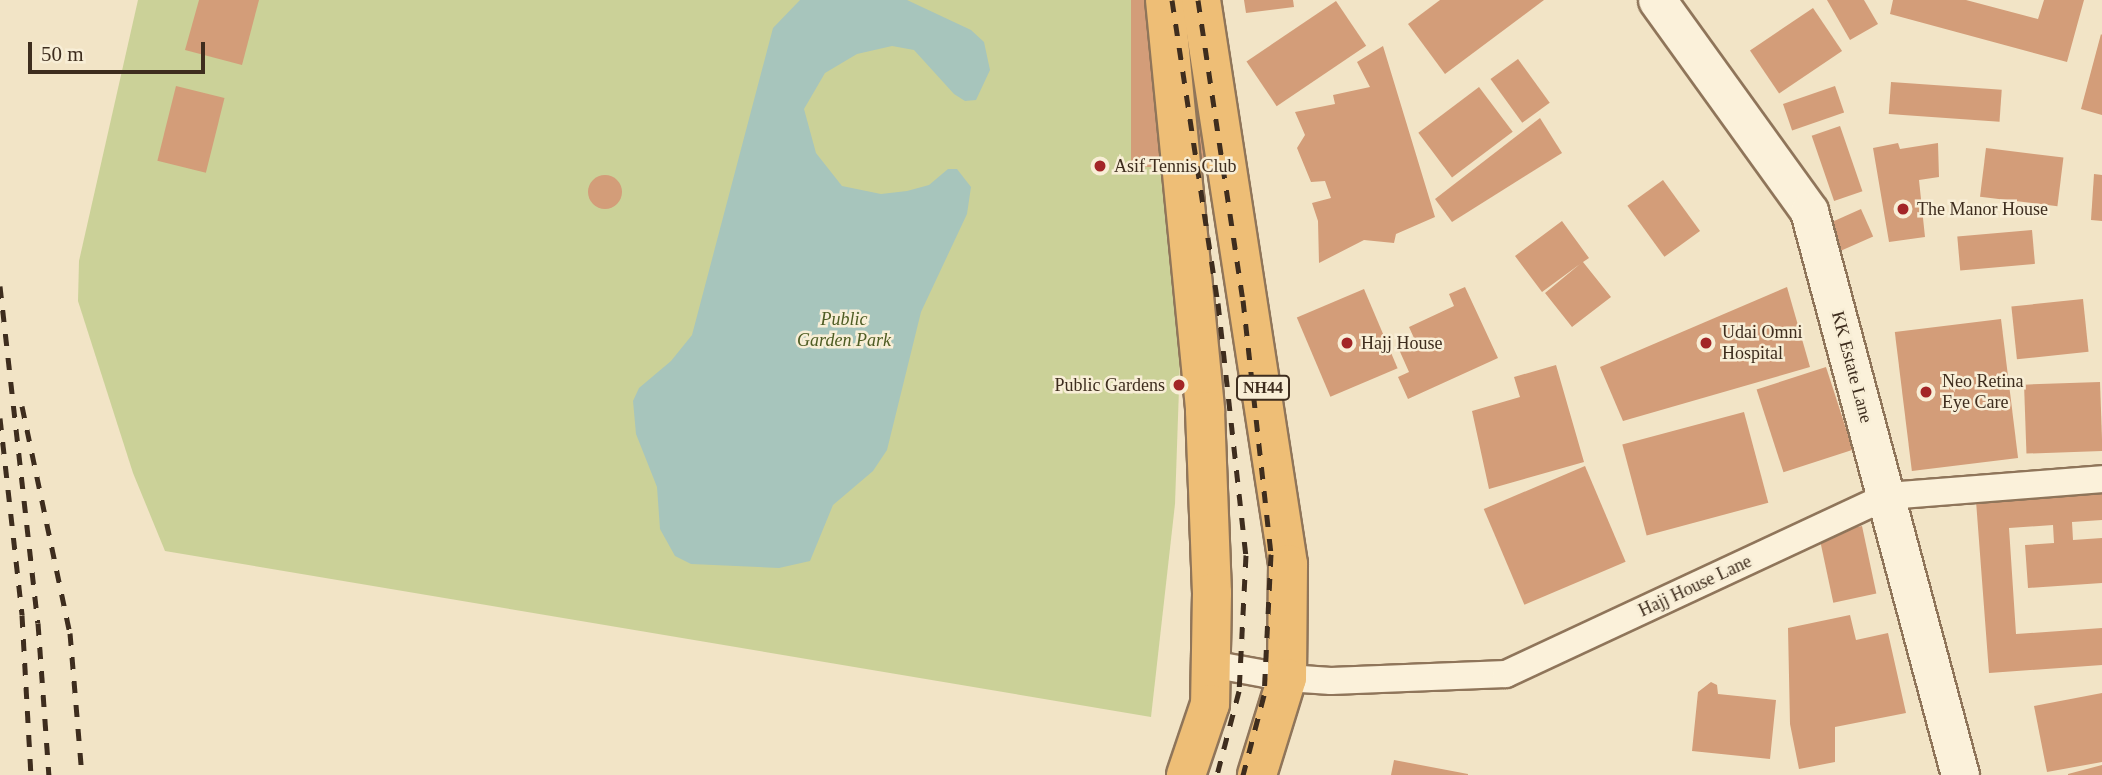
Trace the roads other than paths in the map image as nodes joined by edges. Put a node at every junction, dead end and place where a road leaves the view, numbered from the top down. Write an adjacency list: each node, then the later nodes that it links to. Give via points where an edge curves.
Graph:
1 (1165, 0): 6 (highway, via 1205,411)
2 (1201, 0): 7 (highway, NH44, via 1283,515 1288,564)
3 (1657, 0): 5 (main road, KK Estate Lane, via 1810,211)
4 (2102, 479): 5 (street, Hajj House Lane)
5 (1888, 496): 7 (street, Hajj House Lane, via 1506,674 1331,681); 10 (main road, KK Estate Lane)
6 (1211, 664): 7 (street, Hajj House Lane); 8 (highway, via 1210,704)
7 (1287, 678): 9 (highway, NH44)
8 (1186, 775)
9 (1257, 775)
10 (1960, 775)

